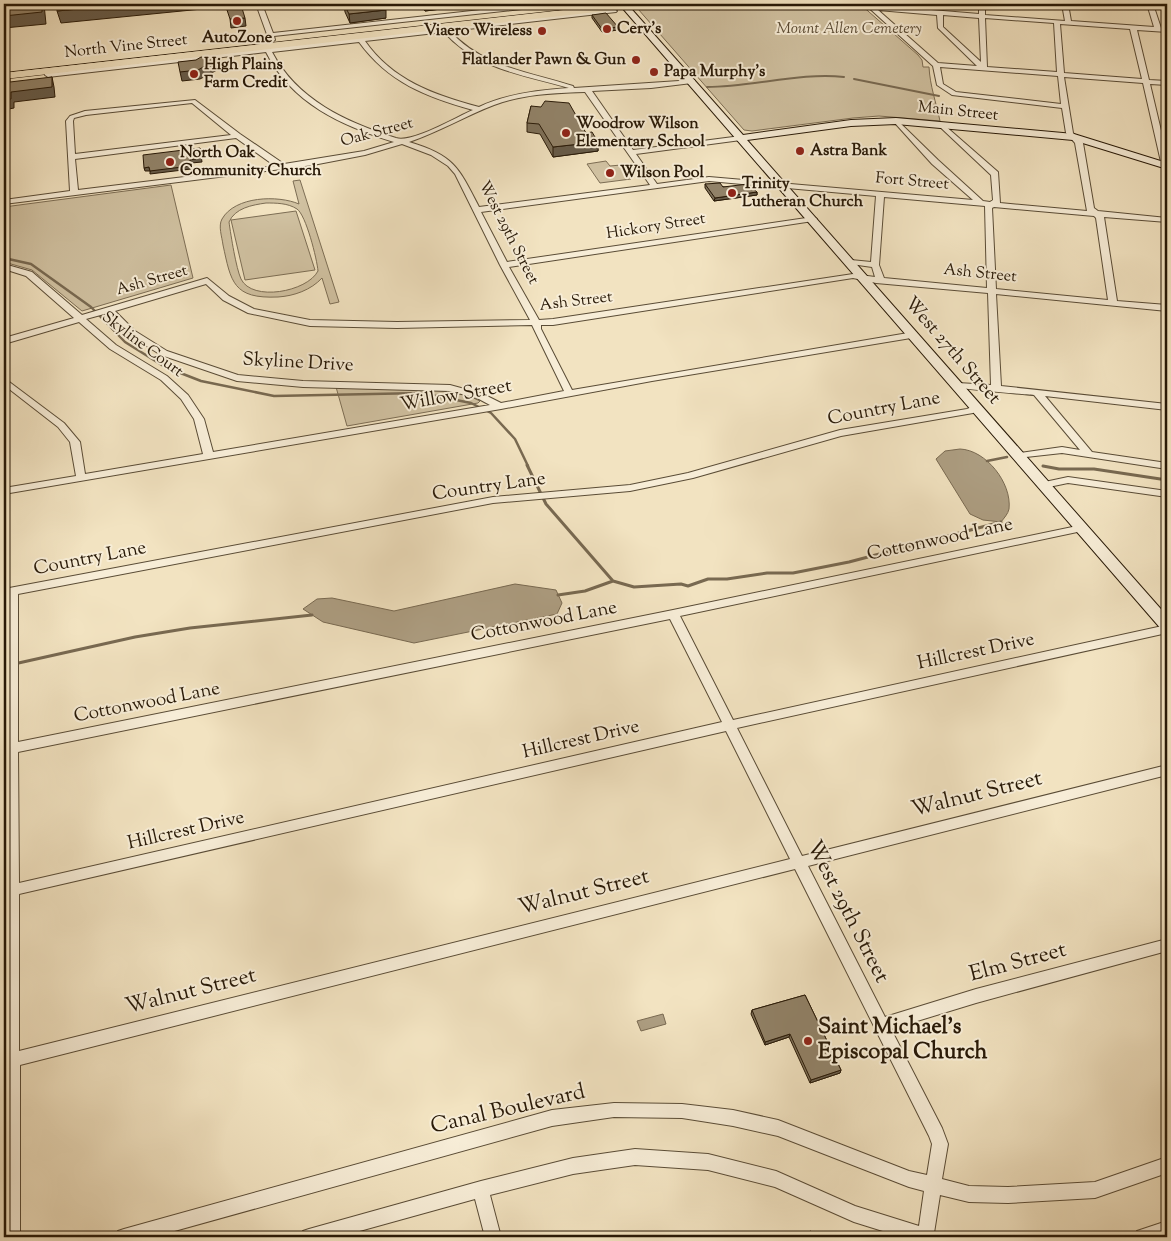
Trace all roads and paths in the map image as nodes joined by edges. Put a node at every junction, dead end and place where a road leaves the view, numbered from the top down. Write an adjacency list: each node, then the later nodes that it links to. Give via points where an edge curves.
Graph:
1 (259, 4): 20 (street, West 29th Street)
2 (550, 4): 20 (street)
3 (604, 4): 20 (main road, North Vine Street)
4 (640, 4): 8 (main road, North Vine Street)
5 (982, 4): 12 (street)
6 (1065, 4): 14 (street)
7 (1150, 4): 16 (street)
8 (624, 5): 20 (main road, North Vine Street); 27 (main road, West 27th Street)
9 (870, 6): 11 (street); 21 (street)
10 (614, 12): 17 (street)
11 (940, 13): 12 (street); 22 (street, via 940,27)
12 (982, 16): 13 (street); 22 (street)
13 (1057, 22): 14 (street); 24 (street)
14 (1068, 22): 15 (street)
15 (1132, 27): 16 (street); 28 (street)
16 (1158, 29): 18 (street)
17 (445, 30): 19 (street); 26 (street, via 456,44 481,60)
18 (1167, 30)
19 (361, 40): 20 (street); 33 (street, via 376,62 395,76 426,92)
20 (272, 43): 23 (main road, North Vine Street); 25 (main road, North Vine Street); 39 (street, West 29th Street, via 275,64 294,88 314,104 362,128)
21 (936, 65): 22 (street); 32 (street, via 940,84 954,94)
22 (984, 69): 24 (street)
23 (4, 72)
24 (1060, 75): 28 (street); 32 (street)
25 (4, 76)
26 (543, 79): 30 (street); 31 (street)
27 (692, 81): 30 (street, Oak Street); 38 (main road, West 27th Street)
28 (1146, 82): 29 (street); 43 (street)
29 (1167, 83)
30 (582, 89): 31 (street, Oak Street); 40 (street)
31 (541, 92): 33 (street, Oak Street)
32 (1065, 106): 37 (street, via 1070,133)
33 (478, 109): 39 (street, Oak Street)
34 (896, 121): 35 (main road, Main Street); 38 (main road, Main Street, via 858,122); 49 (street)
35 (941, 125): 37 (main road, Main Street); 50 (street, via 995,174 997,201)
36 (237, 136): 41 (street); 41 (street, via 193,101 85,113 69,121); 42 (street)
37 (1074, 137): 43 (main road, Main Street); 52 (street, via 1079,143 1090,209)
38 (741, 138): 40 (street); 44 (main road, West 27th Street)
39 (403, 142): 42 (street, Oak Street, via 365,153); 51 (street, West 29th Street, via 425,148 450,164 458,173)
40 (631, 152): 45 (street)
41 (71, 157): 46 (street)
42 (281, 166): 46 (street, Oak Street)
43 (1167, 166)
44 (783, 185): 45 (street, Fort Street, via 709,179); 47 (street, Fort Street); 53 (main road, West 27th Street)
45 (655, 186): 51 (street, Fort Street)
46 (74, 193): 48 (street, Oak Street)
47 (880, 194): 49 (street, Fort Street); 57 (street)
48 (4, 202)
49 (980, 203): 50 (street, Fort Street)
50 (992, 204): 52 (street, Fort Street); 61 (street, via 988,207)
51 (476, 210): 56 (street, West 29th Street)
52 (1097, 214): 54 (street, Fort Street); 62 (street)
53 (813, 219): 55 (main road, West 27th Street); 56 (street, Hickory Street)
54 (1167, 220)
55 (851, 262): 57 (street); 59 (main road, West 27th Street)
56 (504, 265): 66 (street, West 29th Street)
57 (875, 266): 60 (street)
58 (6, 269): 65 (street, Skyline Court, via 29,274)
59 (864, 278): 60 (street, Ash Street); 66 (street, Ash Street, via 853,276); 67 (main road, West 27th Street)
60 (880, 280): 61 (street, Ash Street)
61 (992, 291): 62 (street, Ash Street); 71 (street)
62 (1114, 302): 63 (street, Ash Street)
63 (1167, 308)
64 (109, 309): 65 (street, Ash Street); 66 (street, Ash Street, via 207,281 226,298 251,312 310,323); 74 (street, Skyline Drive, via 132,333 164,353 237,378 303,384 450,388 480,396)
65 (81, 318): 68 (street, Ash Street); 78 (street, Skyline Court, via 112,346 164,378 185,398 199,419)
66 (536, 322): 72 (street, West 29th Street)
67 (914, 336): 70 (main road, West 27th Street); 72 (street, Willow Street)
68 (4, 341)
69 (4, 381): 81 (street, via 62,426 75,442)
70 (958, 386): 71 (street); 76 (main road, West 27th Street)
71 (996, 388): 73 (street)
72 (569, 393): 74 (street, Willow Street)
73 (1037, 393): 75 (street); 77 (street)
74 (498, 406): 78 (street, Willow Street)
75 (1167, 407)
76 (976, 408): 79 (main road, West 27th Street); 86 (street, Country Lane, via 840,434 681,478 630,488 492,500)
77 (1089, 454): 79 (street, via 1062,450); 80 (street)
78 (209, 456): 81 (street, Willow Street)
79 (1020, 456): 82 (main road, West 27th Street)
80 (1167, 466)
81 (81, 478): 83 (street, Willow Street)
82 (1044, 485): 84 (street, via 1068,480); 85 (main road, West 27th Street)
83 (4, 491)
84 (1167, 494)
85 (1082, 528): 87 (street, Cottonwood Lane); 88 (main road, West 27th Street)
86 (8, 593): 90 (street)
87 (673, 614): 89 (street, West 29th Street); 90 (street, Cottonwood Lane)
88 (1167, 628): 89 (street, Hillcrest Drive)
89 (729, 726): 92 (street, West 29th Street); 93 (street, Hillcrest Drive)
90 (12, 748): 93 (street)
91 (1167, 770): 92 (street, Walnut Street)
92 (798, 862): 95 (street, West 29th Street); 96 (street, Walnut Street)
93 (8, 891): 96 (street)
94 (1167, 945): 95 (street, Elm Street)
95 (881, 1025): 98 (street, West 29th Street, via 940,1144)
96 (12, 1060): 101 (street)
97 (1167, 1165): 98 (street, Canal Boulevard, via 1096,1190 969,1194)
98 (934, 1185): 102 (street, Canal Boulevard, via 778,1128 682,1112 614,1110 552,1118); 105 (street, West 29th Street)
99 (481, 1189): 103 (street); 104 (street); 105 (street, via 573,1166 635,1156 708,1162 776,1179 854,1214)
100 (1167, 1229): 106 (street)
101 (12, 1237)
102 (124, 1237)
103 (309, 1237)
104 (493, 1237)
105 (926, 1237)
106 (1142, 1237)

